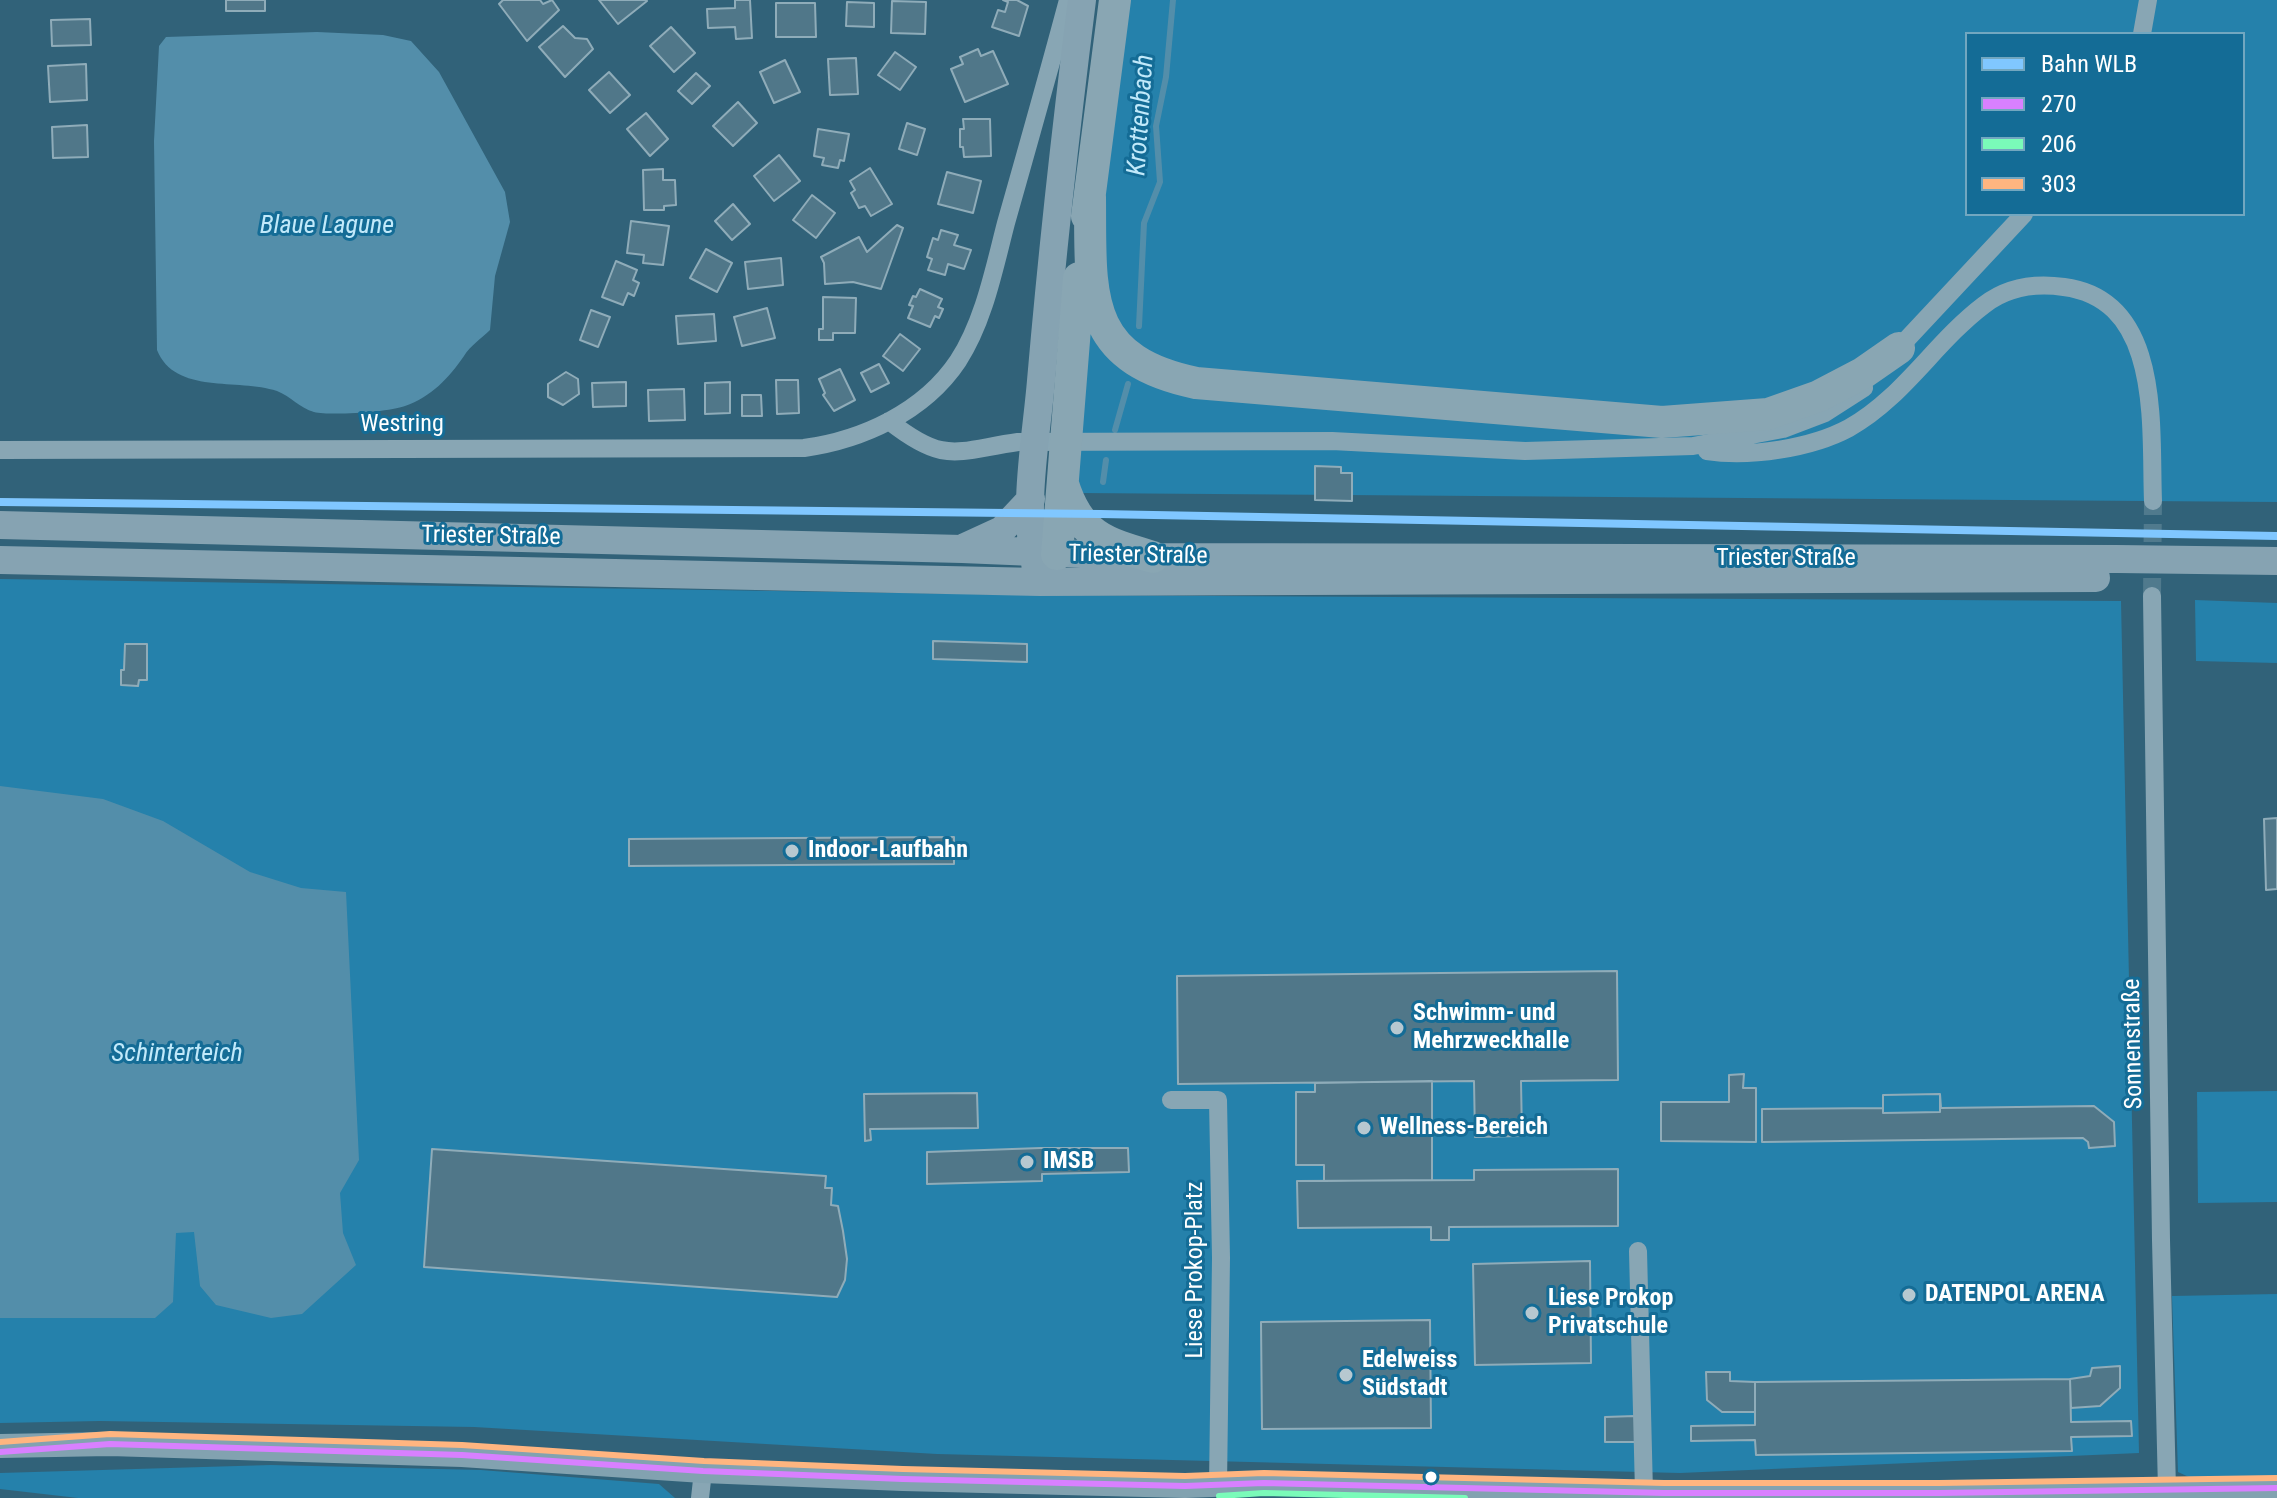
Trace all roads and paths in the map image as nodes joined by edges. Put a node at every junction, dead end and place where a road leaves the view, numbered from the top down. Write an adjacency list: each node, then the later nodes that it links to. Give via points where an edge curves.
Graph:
1 (1068, 0): 9 (street, Westring, via 971,339 937,385)
2 (1082, 0): 10 (main road, via 1057,196)
3 (1115, 0): 6 (highway)
4 (2148, 0): 5 (street)
5 (2142, 32)
6 (1090, 197): 8 (highway, via 1094,305 1112,339 1137,363 1196,383 1662,422 1768,414 1819,396); 10 (highway)
7 (2022, 216): 8 (street)
8 (1899, 348): 11 (street, via 1869,384 1825,413 1783,429)
9 (889, 421): 11 (street, via 928,446 952,452 1018,442 1332,441 1525,451); 12 (street, Westring, via 850,438 804,448)
10 (1053, 423): 13 (highway); 14 (main road)
11 (1693, 446): 15 (street, via 1711,452 1787,448 1847,429 1884,403 1987,303 2017,289 2060,286 2107,303 2133,334 2147,384)
12 (0, 450)
13 (1062, 484): 17 (highway); 19 (highway, via 1077,519 1090,533)
14 (1031, 499): 17 (main road); 18 (main road, via 1002,530)
15 (2153, 501)
16 (0, 525): 18 (main road, Triester Straße)
17 (1045, 542): 18 (main road, Triester Straße); 19 (main road, Triester Straße); 23 (main road)
18 (962, 549)
19 (1153, 557): 21 (main road, Triester Straße)
20 (0, 560): 23 (main road, Triester Straße)
21 (2277, 561)
22 (2277, 580): 23 (main road, Triester Straße)
23 (1040, 582)
24 (2152, 596): 30 (street, Sonnenstraße)
25 (1171, 1100): 31 (street, Liese Prokop-Platz, via 1218,1100)
26 (1638, 1251): 32 (street)
27 (0, 1449): 28 (street, via 110,1444 462,1455)
28 (703, 1471): 31 (street); 33 (street)
29 (2277, 1488): 30 (street)
30 (2167, 1490): 32 (street)
31 (1217, 1492): 32 (street, via 1264,1483)
32 (1644, 1492)
33 (700, 1498)

